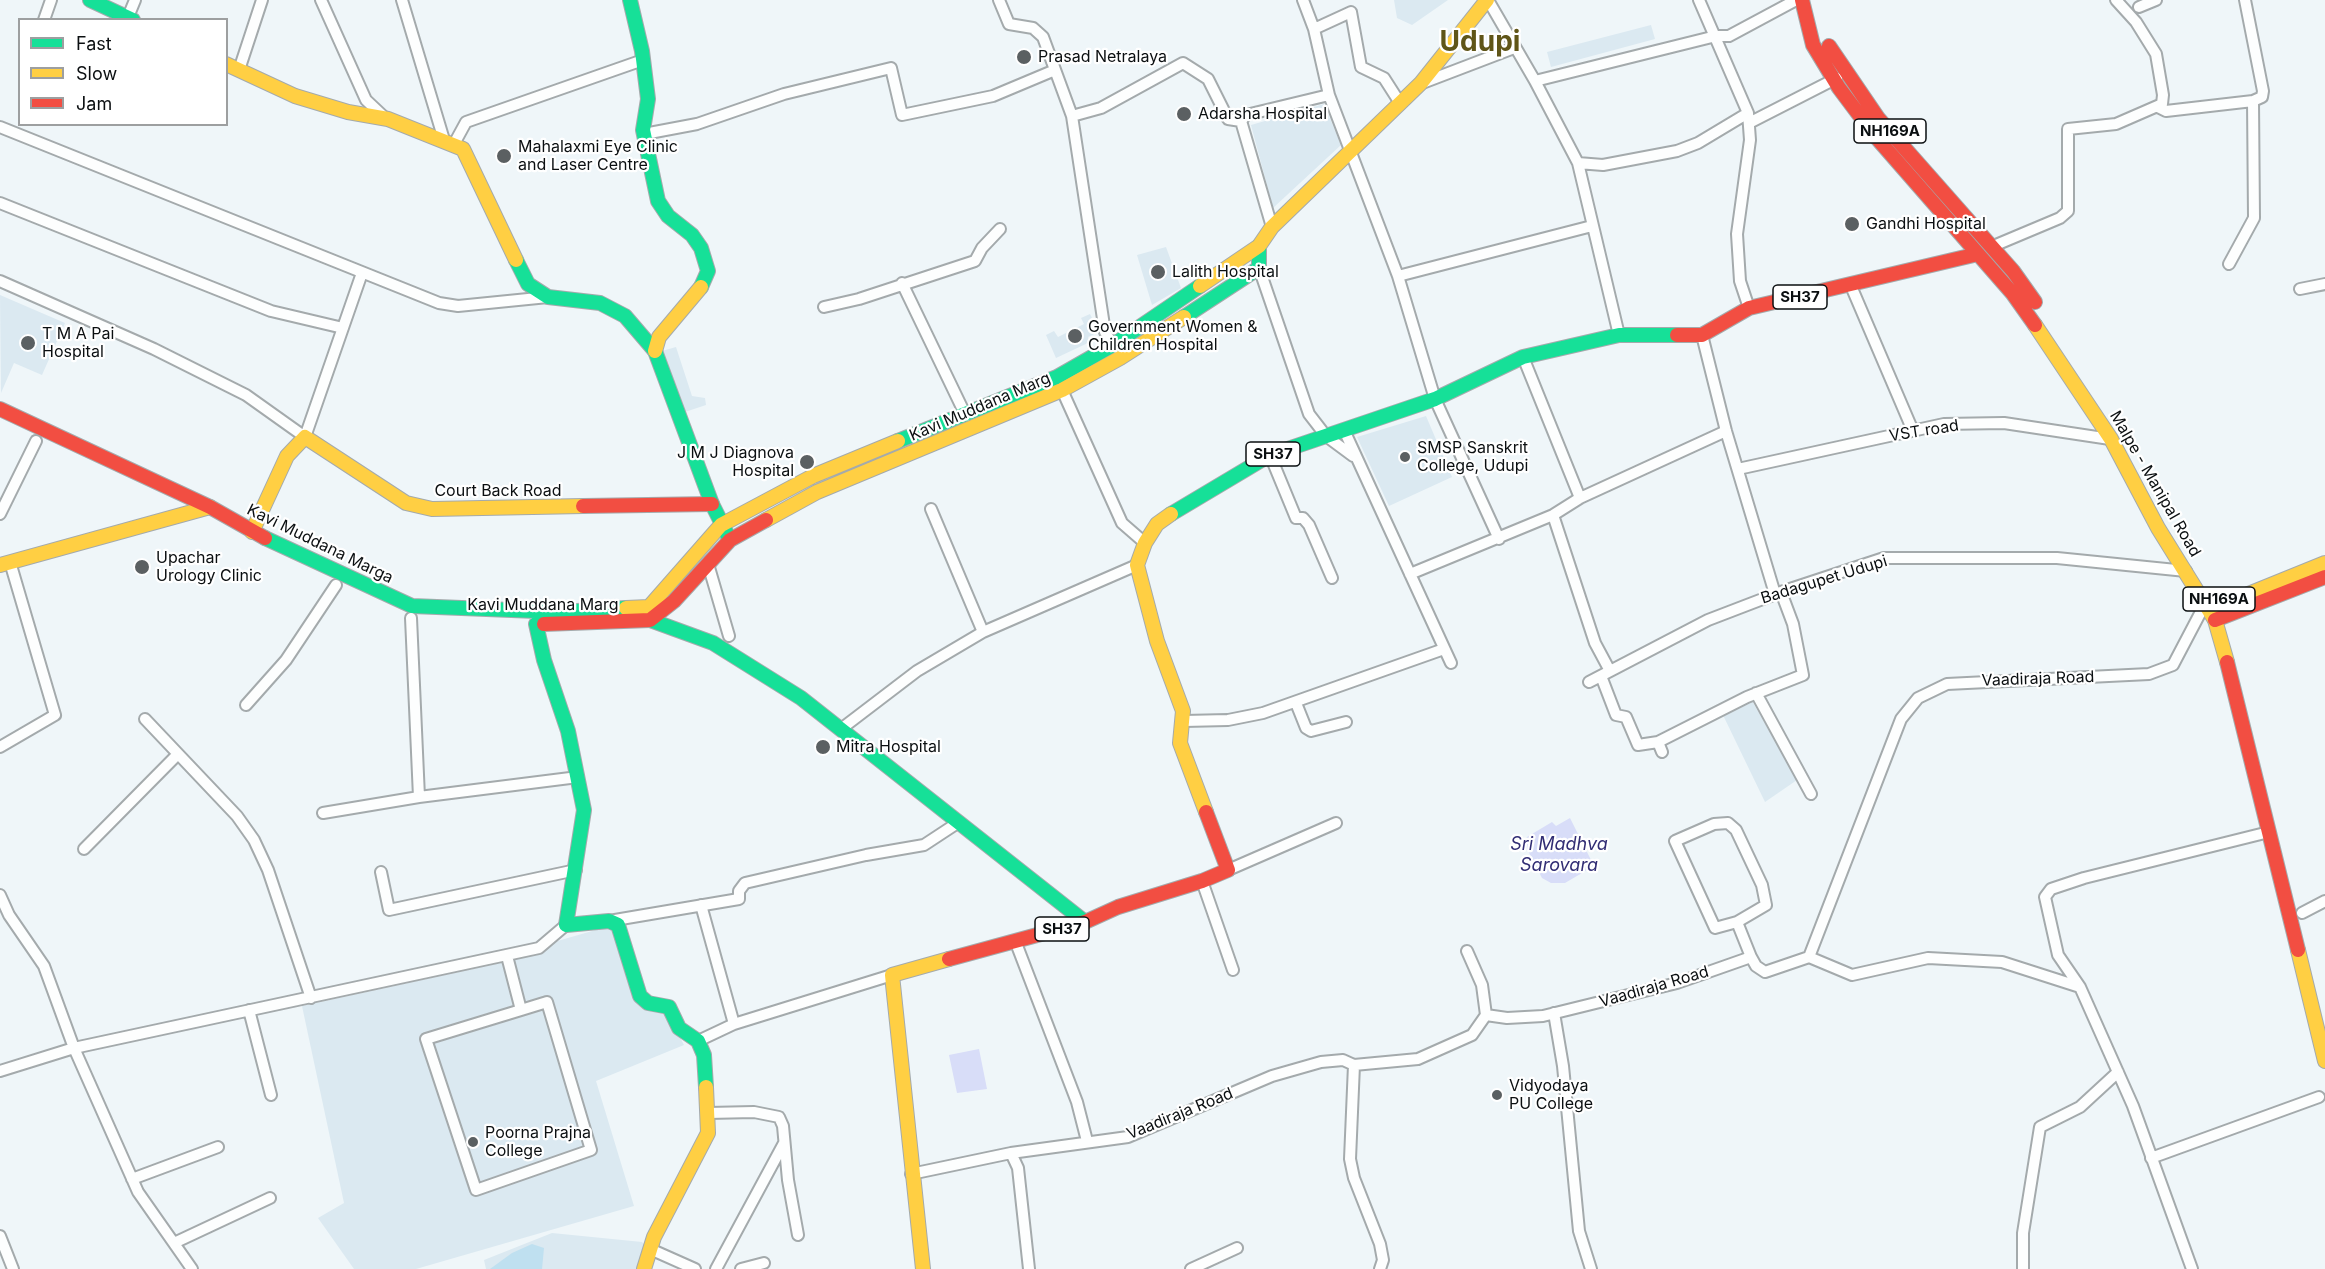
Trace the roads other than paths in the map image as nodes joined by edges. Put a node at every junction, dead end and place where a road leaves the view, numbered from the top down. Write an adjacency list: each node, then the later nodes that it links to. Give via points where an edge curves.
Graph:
1 (51, 0): 19 (street)
2 (90, 0): 20 (main road)
3 (135, 0): 20 (street)
4 (262, 0): 25 (street)
5 (322, 0): 37 (street, via 366,100 376,113)
6 (402, 0): 41 (street)
7 (630, 0): 24 (main road)
8 (999, 0): 26 (street, via 1009,24 1033,28 1043,37)
9 (1303, 0): 21 (street)
10 (1487, 0): 23 (street); 30 (main road)
11 (1699, 0): 22 (street)
12 (1796, 0): 22 (street, via 1729,36)
13 (1802, 0): 28 (main road, Malpe - Manipal Road / NH169A, via 1813,45)
14 (1814, 0): 27 (main road, NH169A, via 1822,33)
15 (2115, 0): 34 (street, via 2136,22 2156,54 2163,95)
16 (2156, 0): 18 (street)
17 (2245, 0): 32 (street, via 2263,91 2262,97)
18 (2139, 7)
19 (45, 18)
20 (130, 18)
21 (1314, 29): 31 (street); 33 (street, via 1352,12 1361,68 1384,78)
22 (1716, 36): 29 (street); 36 (street)
23 (1514, 48): 29 (street); 30 (street)
24 (643, 60): 40 (main road, via 648,99); 41 (street, via 466,122)
25 (233, 67): 37 (main road, via 295,96)
26 (1055, 70): 35 (street); 40 (street, via 993,96 902,115 891,69 784,94 697,124)
27 (1846, 73): 28 (street); 49 (main road, NH169A, via 1878,118)
28 (1833, 80): 36 (street); 50 (main road, Malpe - Manipal Road / NH169A, via 1875,136)
29 (1535, 81): 43 (street)
30 (1421, 83): 33 (main road, Kavi Muddana Marg)
31 (1329, 95): 38 (street, via 1246,115); 42 (street)
32 (2253, 101): 34 (street, via 2166,111); 51 (street, via 2254,218)
33 (1400, 103): 42 (main road, Kavi Muddana Marg)
34 (2158, 107): 49 (street, via 2116,124 2068,129 2068,211)
35 (1072, 116): 38 (street, via 1101,108 1183,63 1208,79 1228,119); 66 (street, via 1105,332)
36 (1749, 118): 43 (street, via 1677,151 1603,165); 62 (street, via 1750,140 1737,234 1740,281)
37 (388, 119): 41 (main road)
38 (1241, 121): 46 (street)
39 (0, 127): 53 (street)
40 (644, 134): 67 (main road, via 658,201 673,221 692,235 708,271 699,290 659,337)
41 (449, 142): 60 (main road, via 463,149 528,284)
42 (1350, 150): 46 (main road, Kavi Muddana Marg); 54 (street)
43 (1578, 163): 45 (street)
44 (0, 203): 63 (street, via 271,311)
45 (1592, 226): 54 (street); 64 (street)
46 (1272, 227): 48 (main road, Kavi Muddana Marg)
47 (1000, 229): 56 (street, via 975,261)
48 (1259, 246): 52 (main road); 66 (main road, Kavi Muddana Marg)
49 (1991, 247): 69 (main road, NH169A, via 2020,281)
50 (1978, 254): 58 (main road); 81 (main road, Malpe - Manipal Road / NH169A, via 2013,294)
51 (2229, 264)
52 (1259, 268): 70 (main road, Kavi Muddana Marg, via 1120,358); 79 (street, via 1309,414)
53 (362, 273): 60 (street, via 439,303 458,306); 63 (street)
54 (1398, 276): 71 (street)
55 (0, 281): 80 (street, via 154,349 246,395)
56 (902, 283): 61 (street); 73 (street)
57 (2325, 284): 59 (street)
58 (1851, 286): 62 (main road, SH37); 78 (street)
59 (2300, 289)
60 (548, 297): 67 (main road, via 600,303 626,316)
61 (824, 307)
62 (1749, 308): 65 (main road, SH37)
63 (343, 328): 80 (street)
64 (1619, 335): 65 (main road, SH37); 68 (main road, SH37)
65 (1702, 335): 77 (street)
66 (1113, 345): 73 (main road, Kavi Muddana Marg, via 1057,377)
67 (655, 351): 87 (main road)
68 (1523, 357): 71 (main road, SH37); 86 (street)
69 (2090, 382)
70 (1062, 390): 96 (main road, Kavi Muddana Marg, via 817,492); 97 (street, via 1122,523)
71 (1435, 399): 76 (main road, SH37); 95 (street)
72 (0, 409): 88 (main road, Kavi Muddana Marga)
73 (966, 416): 93 (main road, Kavi Muddana Marg, via 813,476)
74 (2114, 417): 108 (main road, Malpe - Manipal Road / NH169A, via 2160,507)
75 (0, 422): 82 (main road, Kavi Muddana Marg)
76 (1344, 430): 79 (main road, SH37); 84 (street)
77 (1726, 431): 85 (street); 86 (street)
78 (1913, 431): 81 (street, VST road, via 1944,424 2004,423); 85 (street, VST road)
79 (1326, 436): 83 (main road, SH37); 84 (street)
80 (305, 437): 87 (main road, Court Back Road, via 406,503 432,509); 94 (main road, via 287,456)
81 (2111, 439): 102 (main road, Malpe - Manipal Road / NH169A, via 2158,528)
82 (36, 441): 90 (main road, Kavi Muddana Marg); 91 (street)
83 (1270, 455): 97 (main road, SH37, via 1157,524); 105 (street, via 1296,518 1303,518 1309,525)
84 (1357, 459): 103 (street)
85 (1738, 469): 107 (street)
86 (1580, 498): 92 (street)
87 (712, 504): 93 (main road)
88 (210, 507): 90 (main road); 94 (main road, Kavi Muddana Marga)
89 (932, 509): 113 (street)
90 (191, 512): 99 (main road); 106 (main road, Kavi Muddana Marg)
91 (0, 514)
92 (1553, 515): 95 (street); 117 (street)
93 (721, 525): 96 (main road); 110 (main road, Kavi Muddana Marg)
94 (252, 532): 110 (main road, Kavi Muddana Marga, via 411,606)
95 (1499, 539): 103 (street)
96 (730, 540): 100 (main road, Kavi Muddana Marg)
97 (1145, 543): 101 (main road, SH37)
98 (2325, 563): 108 (main road)
99 (5, 564): 126 (street, via 55,715)
100 (708, 564): 110 (main road, Kavi Muddana Marg, via 674,601); 114 (street)
101 (1137, 565): 113 (street); 123 (main road, via 1156,641 1184,711)
102 (2186, 571): 107 (street, Badagupet Udupi, via 2057,558 1884,558); 109 (main road, Malpe - Manipal Road / NH169A)
103 (1410, 574): 115 (street)
104 (2325, 577): 108 (main road)
105 (1332, 578)
106 (336, 585): 111 (main road, Kavi Muddana Marg); 121 (street, via 286,660)
107 (1778, 593): 117 (street, Badagupet Udupi, via 1708,620); 119 (street, via 1793,624 1803,675)
108 (2225, 608): 109 (main road); 143 (main road, Malpe - Manipal Road / NH169A)
109 (2210, 611): 134 (main road, Malpe - Manipal Road / NH169A, via 2230,670); 152 (street, Vaadiraja Road, via 2173,665 2149,674 1947,684 1918,698 1901,719)
110 (650, 614): 112 (main road, Kavi Muddana Marg, via 573,625); 125 (main road, via 713,643 801,698)
111 (411, 618): 112 (main road, Kavi Muddana Marg); 130 (street)
112 (536, 624): 128 (main road)
113 (983, 632): 125 (street, via 916,671)
114 (729, 636)
115 (1444, 649): 116 (street); 120 (street)
116 (1451, 663)
117 (1605, 674): 118 (street, Badagupet Udupi); 119 (street, via 1616,715 1626,717 1638,745 1660,747)
118 (1589, 682)
119 (1756, 693): 129 (street)
120 (1296, 703): 123 (street, via 1228,720); 124 (street, via 1311,731)
121 (246, 705)
122 (145, 719): 127 (street)
123 (1184, 721): 137 (main road, via 1180,743)
124 (1346, 722)
125 (841, 729): 132 (main road)
126 (0, 747)
127 (178, 754): 135 (street); 156 (street, via 237,816 254,840)
128 (578, 777): 130 (street); 136 (main road, via 584,810)
129 (1811, 794)
130 (419, 797): 131 (street)
131 (323, 813)
132 (958, 822): 142 (street, via 924,845 745,883 739,899); 145 (main road)
133 (1336, 822): 137 (street)
134 (2269, 832): 155 (street, via 2084,878 2046,892 2058,955); 165 (main road, Malpe - Manipal Road / NH169A)
135 (84, 849)
136 (576, 870): 138 (street, via 389,910); 147 (main road)
137 (1228, 870): 139 (main road, SH37)
138 (381, 872)
139 (1202, 881): 145 (main road, SH37, via 1118,907); 153 (street)
140 (0, 895): 164 (street, via 44,966)
141 (2325, 901): 143 (street)
142 (701, 905): 144 (street); 162 (street)
143 (2302, 913): 157 (main road, Malpe - Manipal Road / NH169A)
144 (609, 921): 147 (main road); 163 (main road, via 618,925 623,935 640,996 648,1003 669,1007 679,1028)
145 (1085, 922): 148 (main road, SH37)
146 (1737, 922): 146 (street, via 1766,905 1762,885 1736,830 1728,823 1714,824 1676,842 1715,928); 151 (street)
147 (566, 925): 150 (street, via 538,948)
148 (1016, 943): 154 (main road, SH37); 172 (street)
149 (1467, 951): 161 (street, via 1482,985)
150 (507, 956): 156 (street); 158 (street)
151 (1751, 957): 152 (street, via 1765,972); 160 (street, Vaadiraja Road, via 1677,983)
152 (1809, 957): 155 (street, via 1852,975 1928,958 2002,962)
153 (1233, 970)
154 (892, 975): 162 (street); 177 (main road)
155 (2080, 987): 168 (street)
156 (311, 998): 159 (street)
157 (2325, 1006)
158 (521, 1010): 158 (street, via 547,1002 591,1150 476,1190 426,1039)
159 (249, 1011): 164 (street); 169 (street)
160 (1554, 1013): 161 (street, Vaadiraja Road, via 1507,1018); 196 (street, via 1579,1231)
161 (1486, 1015): 166 (street, Vaadiraja Road, via 1472,1035 1418,1059)
162 (734, 1024): 163 (street)
163 (698, 1041): 171 (main road, via 704,1055)
164 (74, 1048): 167 (street); 178 (street)
165 (2325, 1061)
166 (1354, 1065): 172 (street, Vaadiraja Road, via 1343,1060 1272,1076 1128,1137); 195 (street, via 1350,1159 1380,1244)
167 (0, 1071)
168 (2118, 1072): 176 (street); 197 (street, via 2080,1107 2040,1127 2023,1233)
169 (271, 1095)
170 (2319, 1097): 176 (street)
171 (708, 1113): 173 (street, via 774,1115 783,1126); 184 (main road, via 706,1141 673,1198)
172 (1088, 1141): 175 (street, Vaadiraja Road)
173 (784, 1142): 180 (street); 190 (street)
174 (218, 1147): 178 (street)
175 (1011, 1153): 177 (street, Vaadiraja Road); 193 (street, via 1018,1168)
176 (2151, 1158): 198 (street)
177 (911, 1174): 192 (main road)
178 (132, 1179): 182 (street)
179 (270, 1198): 182 (street)
180 (798, 1235)
181 (0, 1236): 186 (street)
182 (174, 1243): 187 (street)
183 (1237, 1248): 194 (street)
184 (650, 1249): 188 (main road); 189 (street)
185 (764, 1263): 191 (street)
186 (13, 1269)
187 (192, 1269)
188 (644, 1269)
189 (694, 1269)
190 (716, 1269)
191 (741, 1269)
192 (923, 1269)
193 (1029, 1269)
194 (1191, 1269)
195 (1380, 1269)
196 (1591, 1269)
197 (2024, 1269)
198 (2192, 1269)

